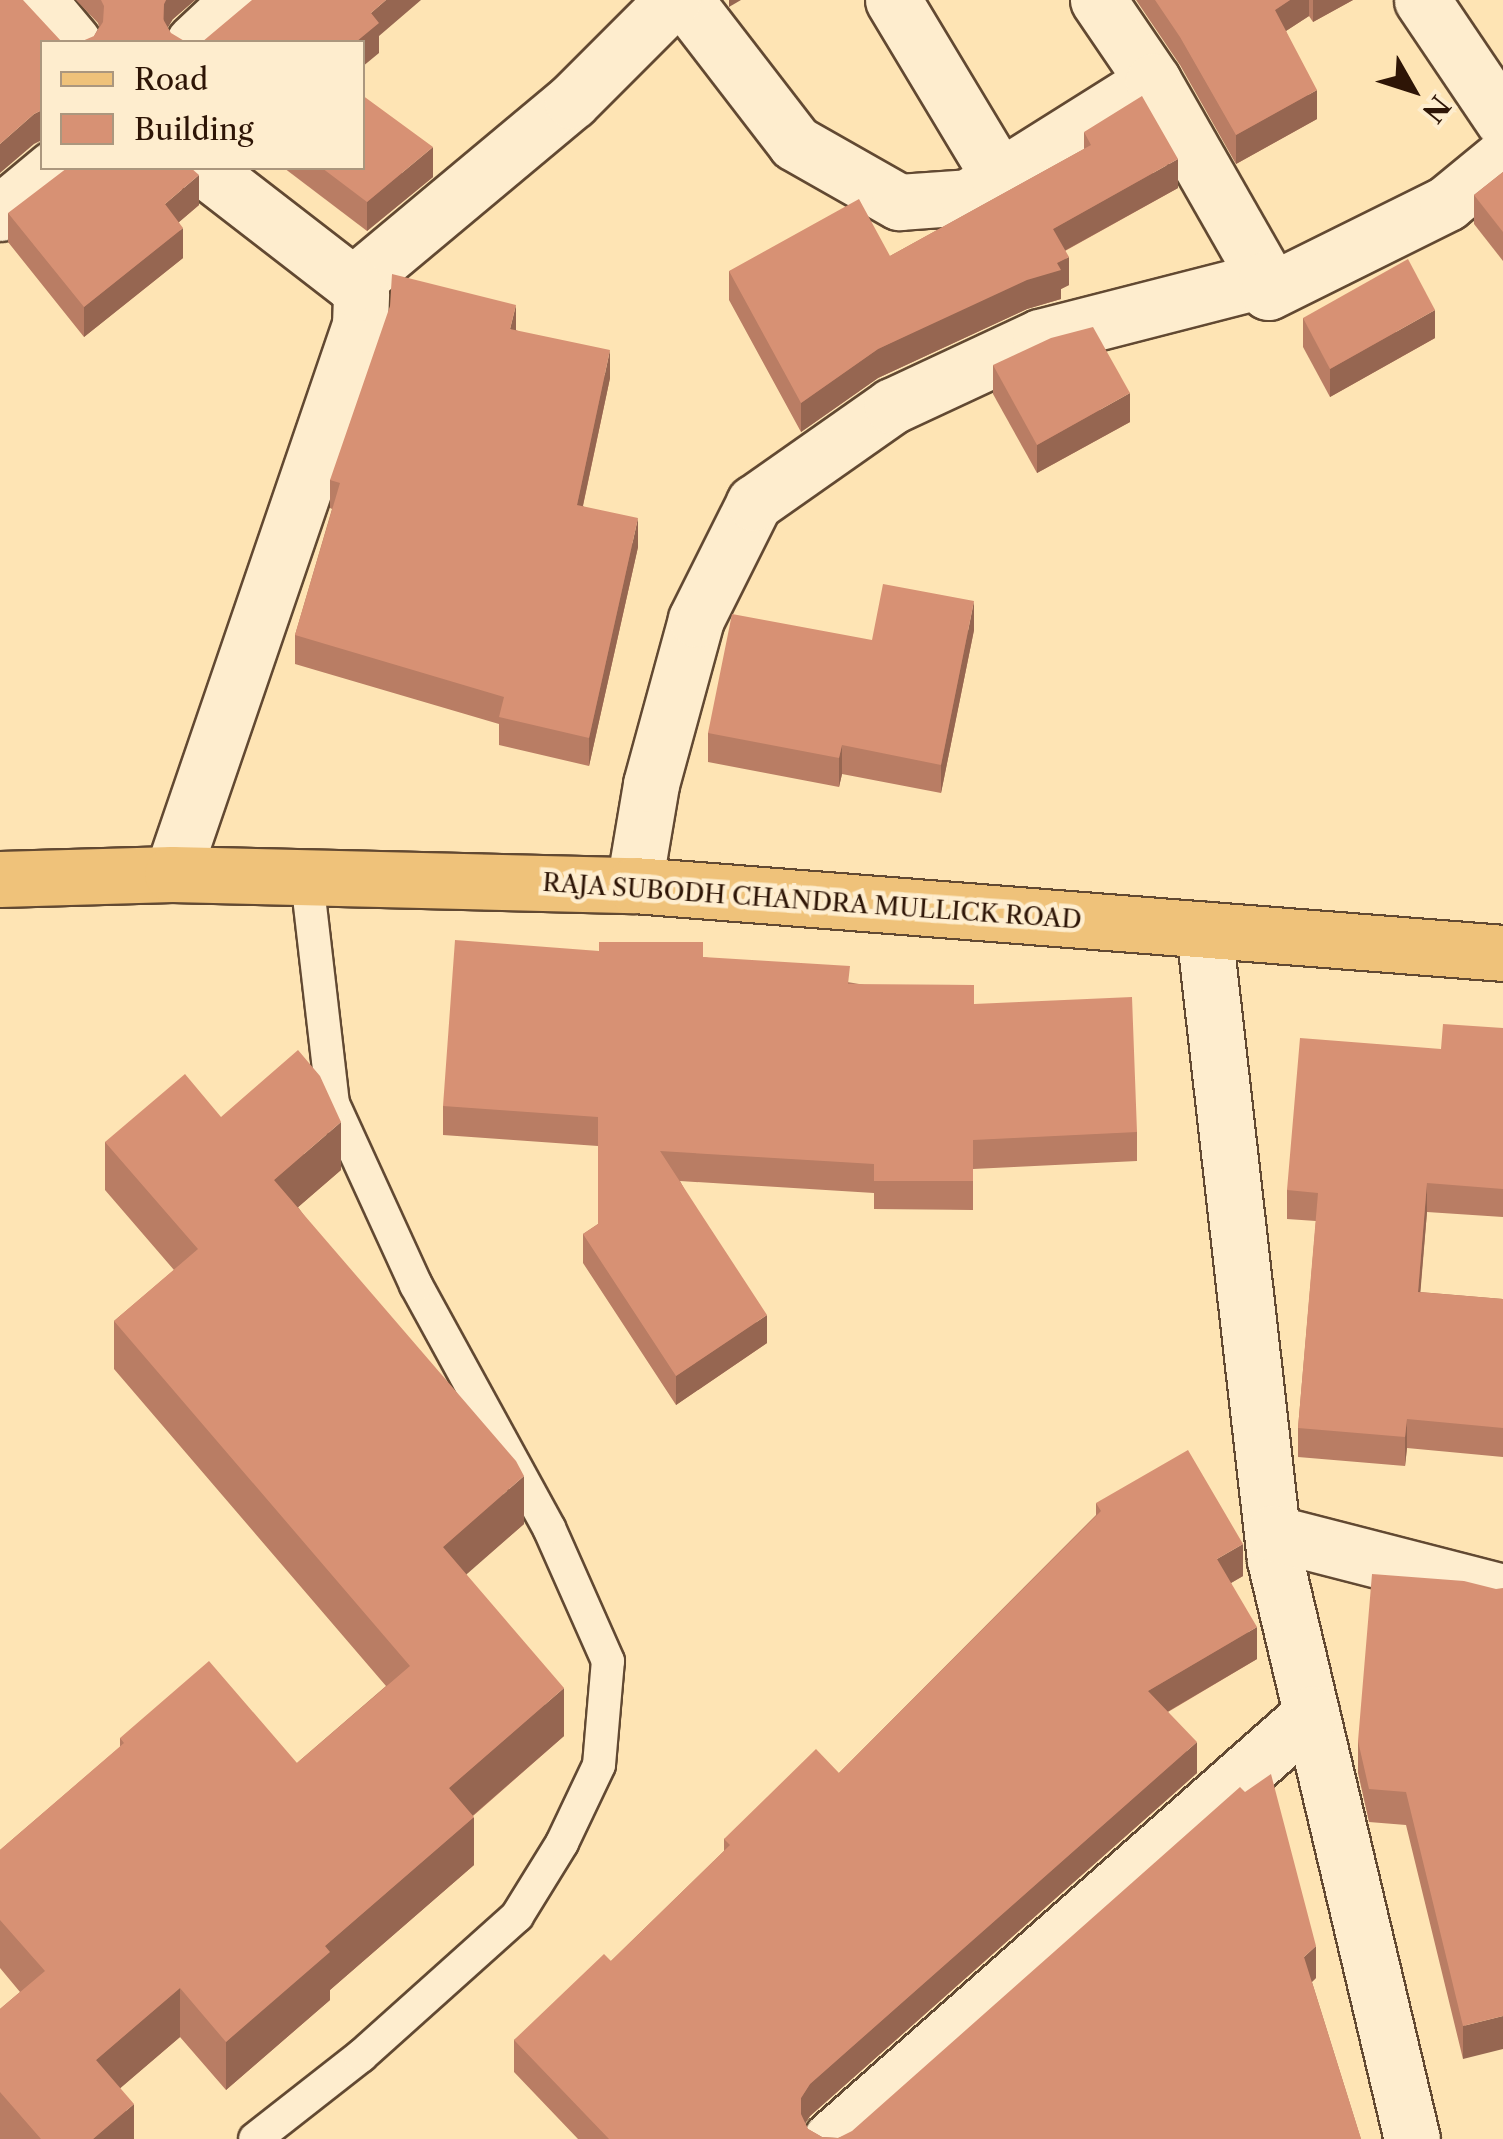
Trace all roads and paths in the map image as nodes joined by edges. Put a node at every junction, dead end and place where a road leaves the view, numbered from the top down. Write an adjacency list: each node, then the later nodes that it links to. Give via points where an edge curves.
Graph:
1 (38, 0): 8 (street)
2 (239, 0): 9 (street)
3 (673, 0): 18 (street, via 572,101)
4 (686, 0): 15 (street, via 795,143 898,202 968,197)
5 (892, 0): 15 (street)
6 (1098, 0): 10 (street)
7 (1422, 0): 11 (street)
8 (70, 40)
9 (196, 40)
10 (1153, 81): 15 (street); 17 (street)
11 (1503, 120)
12 (1503, 156): 17 (street, via 1448,203 1268,292)
13 (52, 170): 16 (street)
14 (207, 170): 18 (street)
15 (1001, 180)
16 (0, 213)
17 (1266, 279): 22 (street, via 1040,337 892,406 754,504 696,619 651,784)
18 (353, 284): 19 (street, via 361,293 360,324)
19 (172, 874): 20 (main road, RAJA SUBODH CHANDRA MULLICK ROAD); 21 (main road, RAJA SUBODH CHANDRA MULLICK ROAD)
20 (306, 878): 22 (main road, RAJA SUBODH CHANDRA MULLICK ROAD); 28 (lane, via 333,1104 416,1285 549,1528 608,1661 598,1764 562,1843 517,1916 361,2056)
21 (0, 879)
22 (634, 885): 23 (main road, RAJA SUBODH CHANDRA MULLICK ROAD)
23 (1204, 930): 24 (main road, RAJA SUBODH CHANDRA MULLICK ROAD); 25 (street)
24 (1503, 953)
25 (1273, 1534): 26 (street); 27 (street)
26 (1503, 1592)
27 (1311, 1714): 29 (street); 30 (street)
28 (256, 2139)
29 (831, 2139)
30 (1412, 2139)

